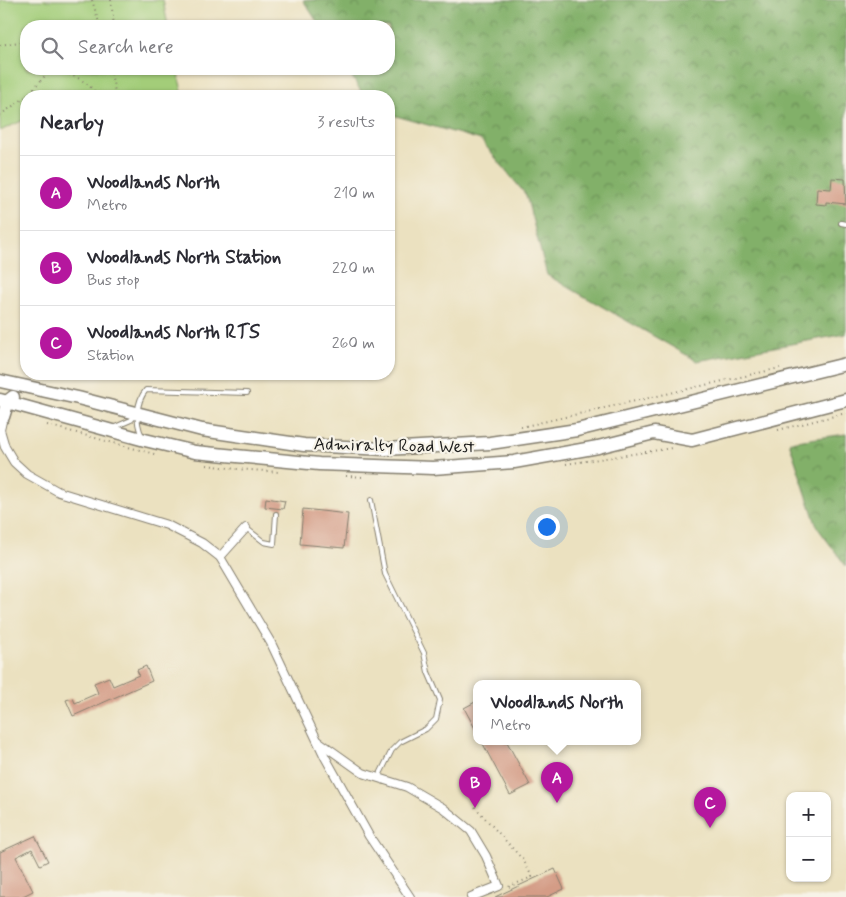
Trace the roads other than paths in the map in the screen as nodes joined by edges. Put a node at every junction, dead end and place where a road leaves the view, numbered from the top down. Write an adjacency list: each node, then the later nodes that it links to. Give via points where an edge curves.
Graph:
1 (846, 364): 3 (main road, Admiralty Road West)
2 (846, 370): 3 (main road)
3 (814, 372): 10 (main road, Admiralty Road West, via 576,430 453,446 358,449 304,445 202,430)
4 (0, 381): 6 (main road, Admiralty Road West)
5 (0, 388): 9 (main road)
6 (25, 388): 9 (main road); 10 (main road, Admiralty Road West)
7 (247, 393): 10 (lane, via 149,389 144,392)
8 (846, 400): 12 (main road, Admiralty Road West, via 692,440 654,433 575,451 472,466 366,467 239,458)
9 (3, 407): 11 (main road, Admiralty Road West); 16 (street, via 0,430 5,447 27,474 59,492 168,525)
10 (137, 413): 11 (lane, via 123,425); 12 (lane, via 139,430)
11 (107, 429): 12 (main road, Admiralty Road West)
12 (145, 440)
13 (371, 500): 18 (lane, via 385,574 424,653 440,700 436,719 392,750)
14 (276, 514): 15 (lane, via 274,544 264,542)
15 (246, 528): 16 (street)
16 (220, 557): 17 (street, via 271,643)
17 (316, 740): 18 (street, via 363,773); 19 (street, via 368,836)
18 (378, 778): 20 (street, via 414,791 443,808 471,831 498,886)
19 (410, 897)
20 (471, 897)

